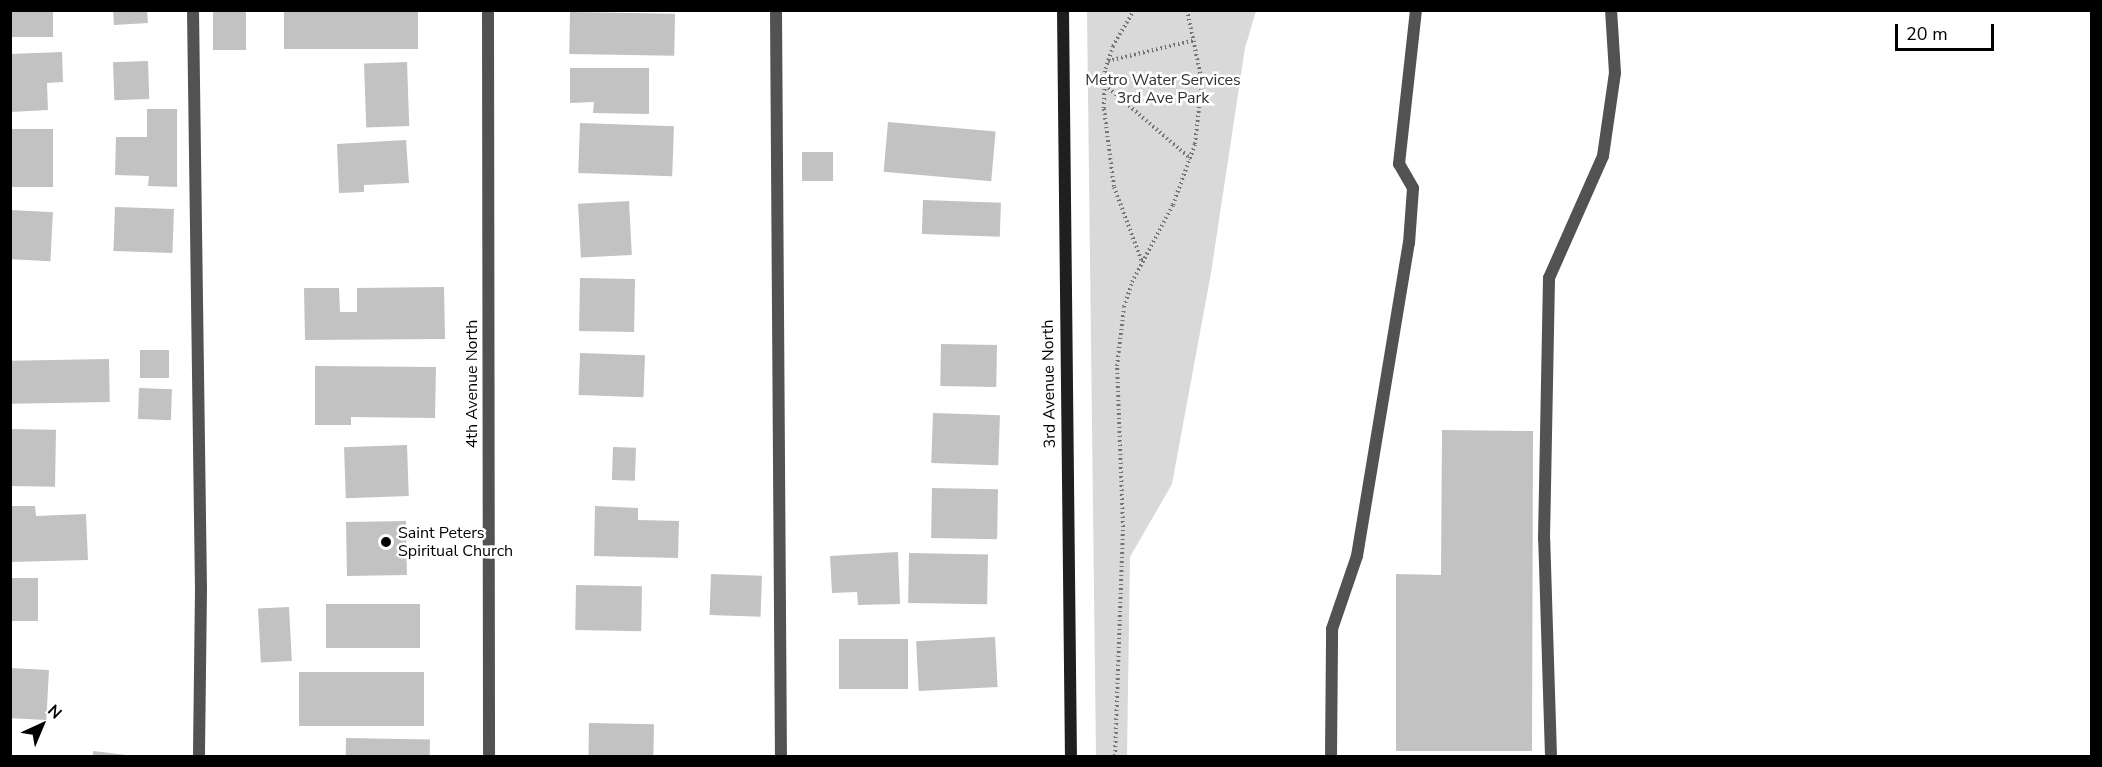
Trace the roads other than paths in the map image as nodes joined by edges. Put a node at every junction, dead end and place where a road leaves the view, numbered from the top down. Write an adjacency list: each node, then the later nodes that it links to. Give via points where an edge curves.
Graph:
1 (193, 10): 7 (street, via 201,589)
2 (488, 10): 8 (street, 4th Avenue North)
3 (776, 10): 9 (street)
4 (1063, 10): 10 (street, 3rd Avenue North)
5 (1416, 10): 11 (street, via 1399,164 1413,188 1409,243 1357,556 1332,629)
6 (1611, 10): 12 (street, via 1615,73 1603,156 1549,278 1544,539)
7 (199, 756)
8 (489, 756)
9 (781, 756)
10 (1071, 756)
11 (1330, 756)
12 (1551, 756)

